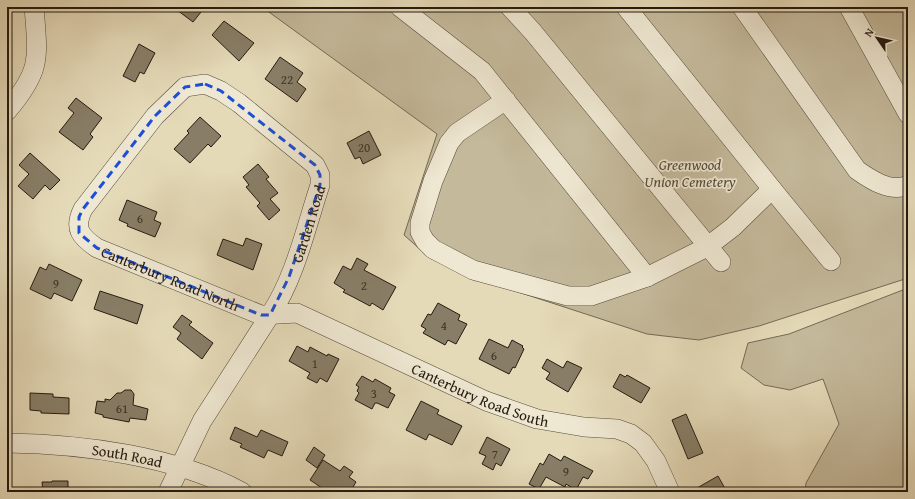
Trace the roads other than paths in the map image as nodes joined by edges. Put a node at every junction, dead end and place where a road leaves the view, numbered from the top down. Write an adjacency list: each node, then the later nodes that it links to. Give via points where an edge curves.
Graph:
1 (34, 7): 8 (street, via 38,55 27,84)
2 (510, 7): 13 (street)
3 (626, 7): 11 (street)
4 (742, 7): 10 (street, via 857,170 878,183 893,187)
5 (849, 7): 9 (street)
6 (410, 10): 7 (street, via 482,71)
7 (506, 100): 16 (street); 16 (street, via 457,133 449,143 433,181 420,223 420,232 425,242 472,270 568,296 590,296)
8 (7, 110)
9 (908, 114)
10 (908, 185)
11 (772, 189): 13 (street, via 733,227); 14 (street)
12 (78, 229): 17 (street, Canterbury Road North, via 79,233 97,248 254,312); 17 (street, Garden Road, via 83,209 155,116 185,87 205,84 221,91 315,165 320,175 320,186 289,277)
13 (707, 247): 15 (street); 16 (street)
14 (831, 261)
15 (721, 262)
16 (647, 277)
17 (270, 315): 19 (street, Garden Road, via 202,421); 22 (street, Canterbury Road South, via 297,313 486,401 537,419 584,427 617,429 630,434 643,443 656,461)
18 (7, 443): 19 (street, South Road, via 49,443 154,459)
19 (180, 468): 20 (street, Garden Road); 21 (street, South Road, via 226,483)
20 (168, 492)
21 (242, 492)
22 (670, 492)

